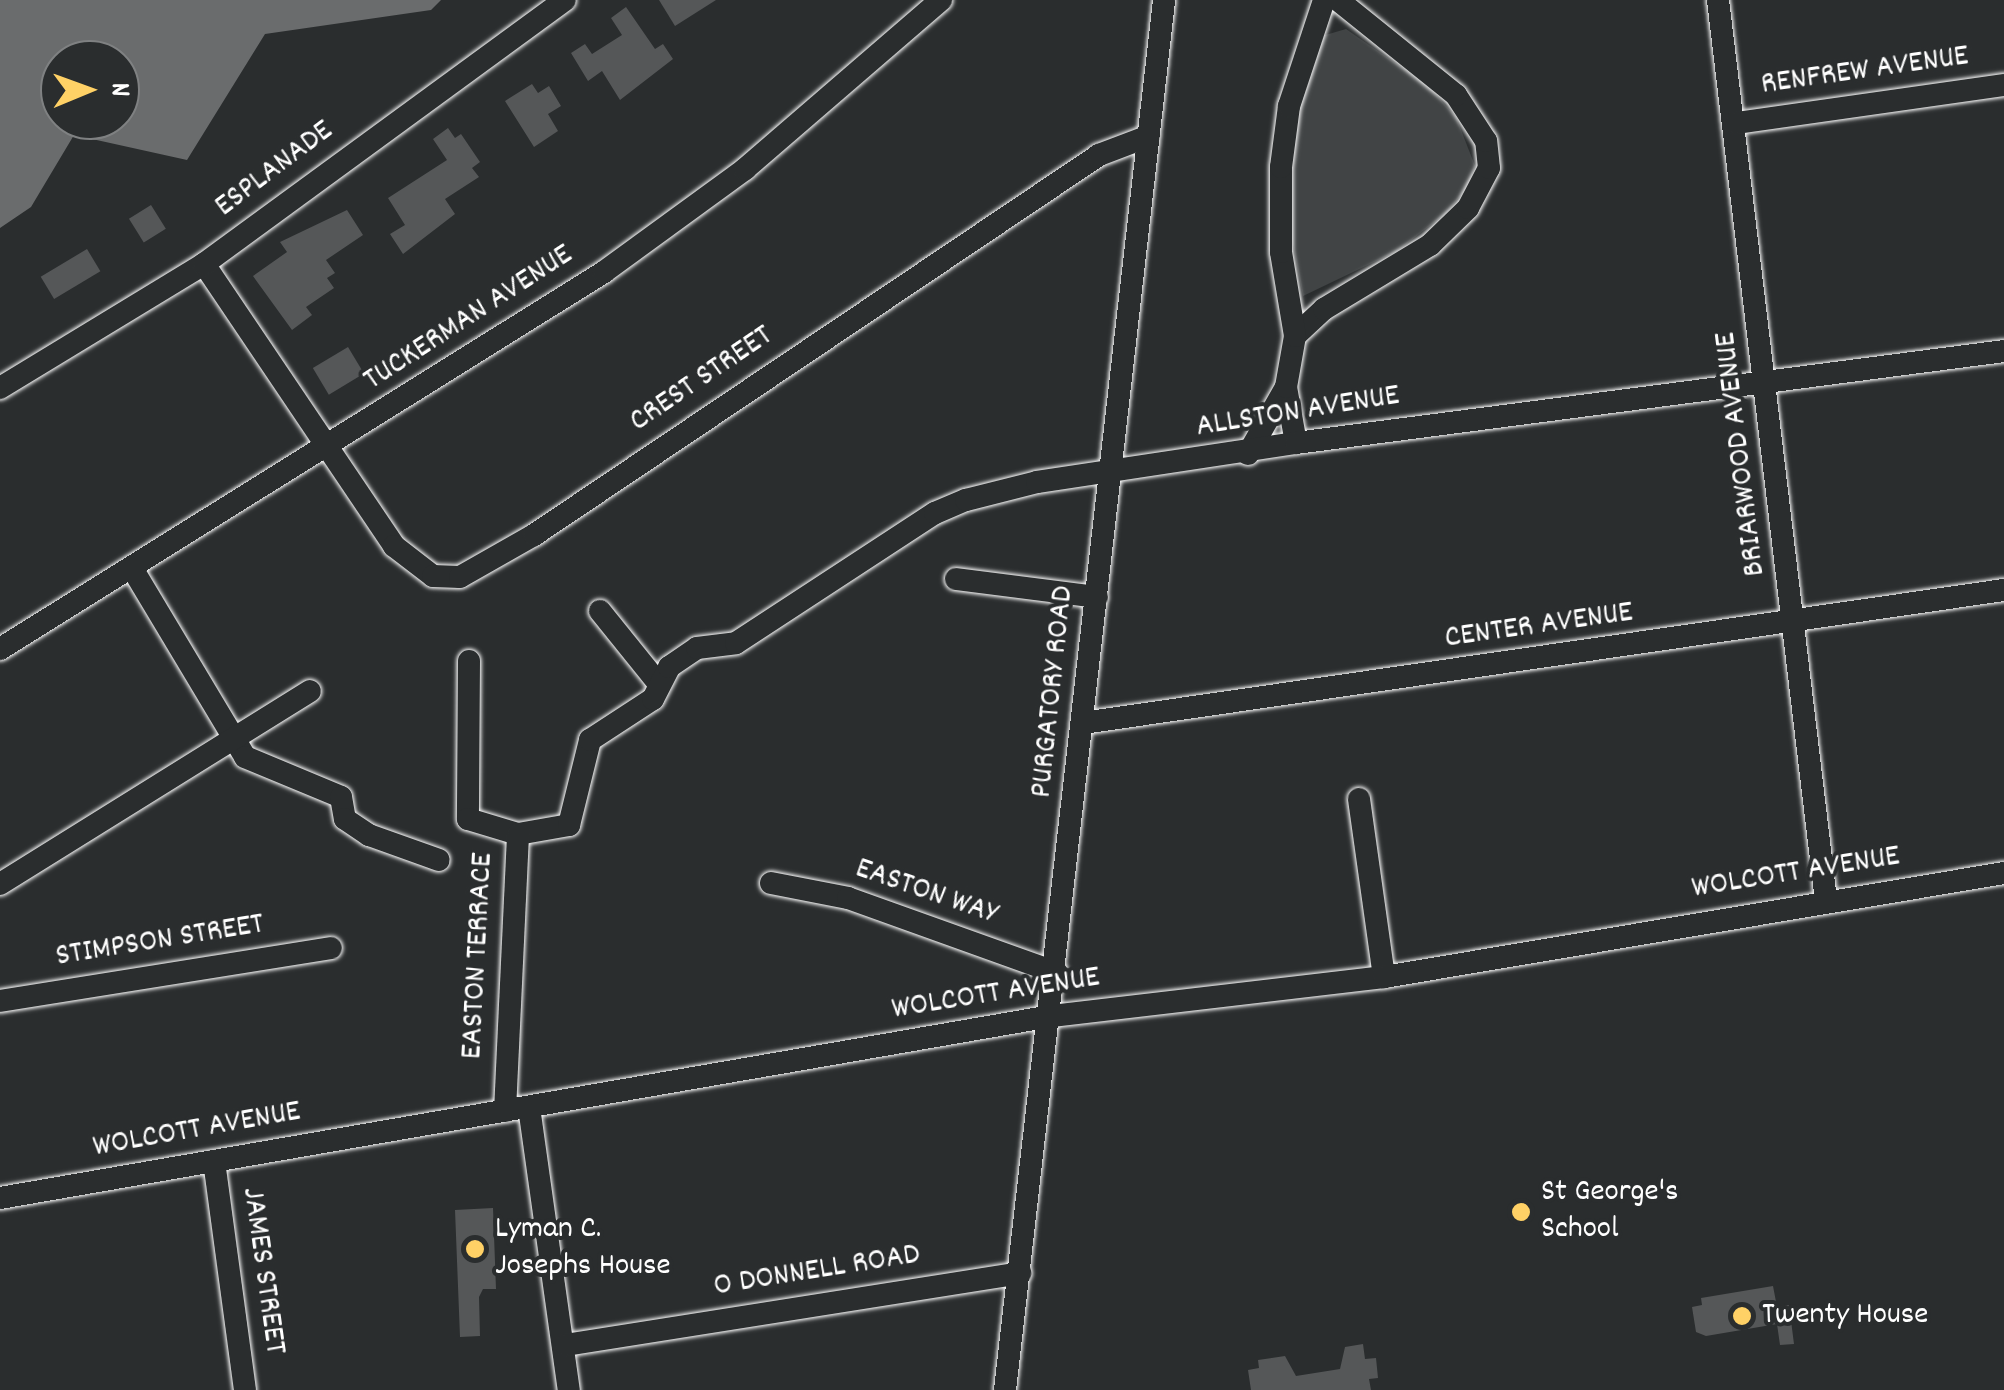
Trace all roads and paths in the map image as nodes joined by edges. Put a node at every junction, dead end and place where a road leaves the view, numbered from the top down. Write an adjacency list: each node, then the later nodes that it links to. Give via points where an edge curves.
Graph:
1 (565, 0): 10 (street, ESPLANADE)
2 (941, 0): 17 (street, TUCKERMAN AVENUE, via 745,169 604,272)
3 (1164, 0): 9 (street, PURGATORY ROAD)
4 (1324, 0): 11 (street, via 1289,106 1281,167 1281,252)
5 (1338, 0): 11 (street, via 1456,95 1486,141 1488,168 1468,208 1430,245 1324,309)
6 (1718, 0): 8 (street, BRIARWOOD AVENUE)
7 (2004, 84): 8 (street, RENFREW AVENUE)
8 (1736, 123): 13 (street, BRIARWOOD AVENUE)
9 (1148, 136): 17 (street, CREST STREET, via 1083,166 534,535 460,577 433,576 394,546); 19 (street, PURGATORY ROAD)
10 (204, 264): 15 (street); 17 (street, ESPLANADE)
11 (1296, 336): 14 (street)
12 (2004, 351): 13 (street, ALLSTON AVENUE)
13 (1767, 382): 16 (street, ALLSTON AVENUE); 25 (street, BRIARWOOD AVENUE)
14 (1286, 387): 16 (street); 18 (street)
15 (0, 388)
16 (1296, 443): 18 (street, ALLSTON AVENUE)
17 (325, 448): 20 (street, TUCKERMAN AVENUE)
18 (1248, 454): 19 (street, ALLSTON AVENUE)
19 (1110, 473): 23 (street, PURGATORY ROAD); 28 (street, ALLSTON AVENUE, via 1005,489 934,513 736,644 714,643 684,656)
20 (132, 568): 26 (street, TUCKERMAN AVENUE); 31 (street)
21 (956, 579): 23 (street)
22 (2004, 590): 25 (street, CENTER AVENUE)
23 (1096, 598): 30 (street, PURGATORY ROAD)
24 (600, 611): 28 (street)
25 (1794, 623): 30 (street, CENTER AVENUE); 38 (street, BRIARWOOD AVENUE)
26 (0, 649)
27 (469, 661): 33 (street, EASTON TERRACE, via 468,819)
28 (658, 683): 33 (street, ALLSTON AVENUE, via 653,700 635,716 613,720 590,740 569,825)
29 (310, 691): 31 (street)
30 (1083, 724): 40 (street, PURGATORY ROAD)
31 (236, 737): 34 (street, via 245,756 341,797 346,820 368,835); 37 (street)
32 (1359, 799): 41 (street)
33 (518, 834): 44 (street, EASTON TERRACE)
34 (439, 860)
35 (2004, 872): 38 (street, WOLCOTT AVENUE)
36 (771, 883): 40 (street, EASTON WAY, via 848,898)
37 (0, 884)
38 (1826, 902): 41 (street, WOLCOTT AVENUE)
39 (331, 948): 42 (street, STIMPSON STREET)
40 (1057, 974): 43 (street, PURGATORY ROAD)
41 (1384, 977): 43 (street, WOLCOTT AVENUE)
42 (0, 1001)
43 (1052, 1016): 44 (street, WOLCOTT AVENUE); 47 (street, PURGATORY ROAD)
44 (517, 1109): 45 (street, WOLCOTT AVENUE); 48 (street, EASTON TERRACE)
45 (214, 1161): 46 (street, WOLCOTT AVENUE); 49 (street, JAMES STREET)
46 (0, 1198)
47 (1020, 1274): 48 (street, O DONNELL ROAD); 51 (street, PURGATORY ROAD)
48 (566, 1344): 50 (street, EASTON TERRACE)
49 (245, 1390)
50 (569, 1390)
51 (1006, 1390)

